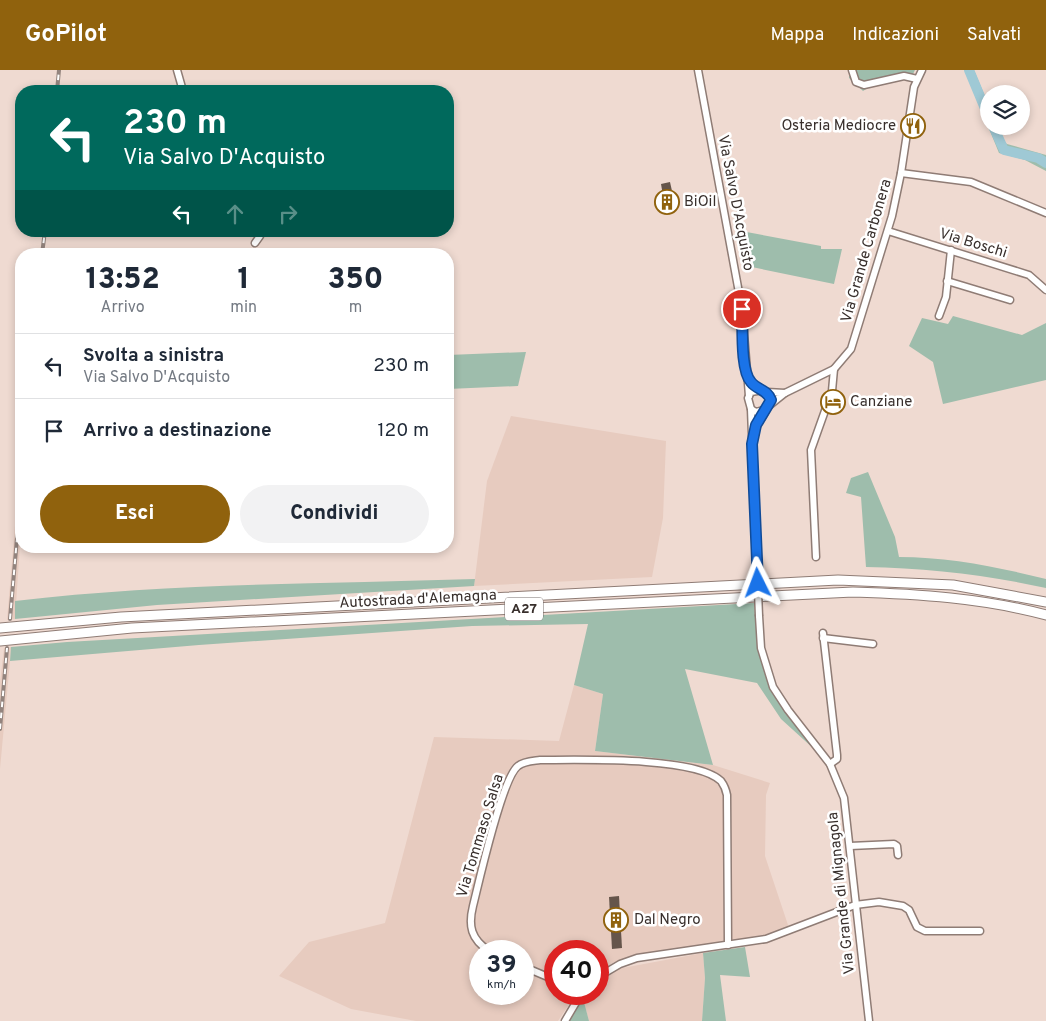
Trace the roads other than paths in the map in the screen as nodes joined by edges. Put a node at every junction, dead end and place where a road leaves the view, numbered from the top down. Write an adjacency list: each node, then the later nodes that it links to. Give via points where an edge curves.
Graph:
1 (177, 70): 6 (street)
2 (698, 70): 18 (street, Via Salvo D'Acquisto, via 742,309)
3 (852, 70): 5 (street, via 856,82 864,85 904,76)
4 (922, 70): 5 (street, Via Grande Carbonera)
5 (917, 79): 7 (street, Via Grande Carbonera)
6 (181, 85)
7 (901, 173): 8 (street, via 971,182); 9 (street, Via Grande Carbonera)
8 (1046, 213)
9 (888, 231): 12 (street, Via Boschi); 17 (street, Via Grande Carbonera, via 851,349)
10 (259, 237): 11 (street)
11 (255, 243)
12 (951, 250): 13 (street); 14 (street, Via Boschi, via 1029,275)
13 (947, 281): 15 (street); 16 (street, via 946,297)
14 (1046, 290)
15 (1010, 300)
16 (939, 316)
17 (834, 369): 20 (street, Via Grande Carbonera); 25 (street, via 832,391 811,450)
18 (746, 371): 19 (street, via 751,383); 21 (street, Via Salvo D'Acquisto)
19 (764, 391): 20 (street, Via Grande Carbonera); 21 (street, via 756,390); 22 (street, via 771,400)
20 (785, 393): 22 (street, Via Grande Carbonera)
21 (749, 396): 23 (street, Via Salvo D'Acquisto, via 748,404)
22 (768, 407): 23 (street, via 762,412); 24 (street, Via Salvo D'Acquisto, via 756,425)
23 (752, 409): 24 (street, Via Salvo D'Acquisto)
24 (752, 444): 31 (street, Via Salvo D'Acquisto, bridge, via 761,648 774,687)
25 (816, 557)
26 (1046, 602): 28 (highway, Autostrada d'Alemagna / A27, via 954,585 838,580 121,617)
27 (1046, 615): 29 (highway, Autostrada d'Alemagna / A27, via 937,596 853,592 140,628)
28 (0, 628)
29 (0, 640)
30 (873, 644): 31 (street, via 823,635 838,755)
31 (830, 764): 32 (street, Via Grande di Mignagola, via 844,798)
32 (850, 846): 33 (street, via 894,844); 34 (street, Via Grande di Mignagola)
33 (898, 855)
34 (855, 904): 35 (street, via 879,902 903,906 909,910 917,927 925,931); 37 (street, via 786,932); 41 (street, Via Grande di Mignagola)
35 (980, 931)
36 (477, 940): 37 (street, Via Tommaso Salsa, via 469,922 506,785 517,766 540,760 660,763 708,773 720,780 727,795)
37 (728, 945): 38 (street, via 637,958)
38 (609, 970)
39 (574, 1005): 40 (street)
40 (565, 1021)
41 (870, 1021)

